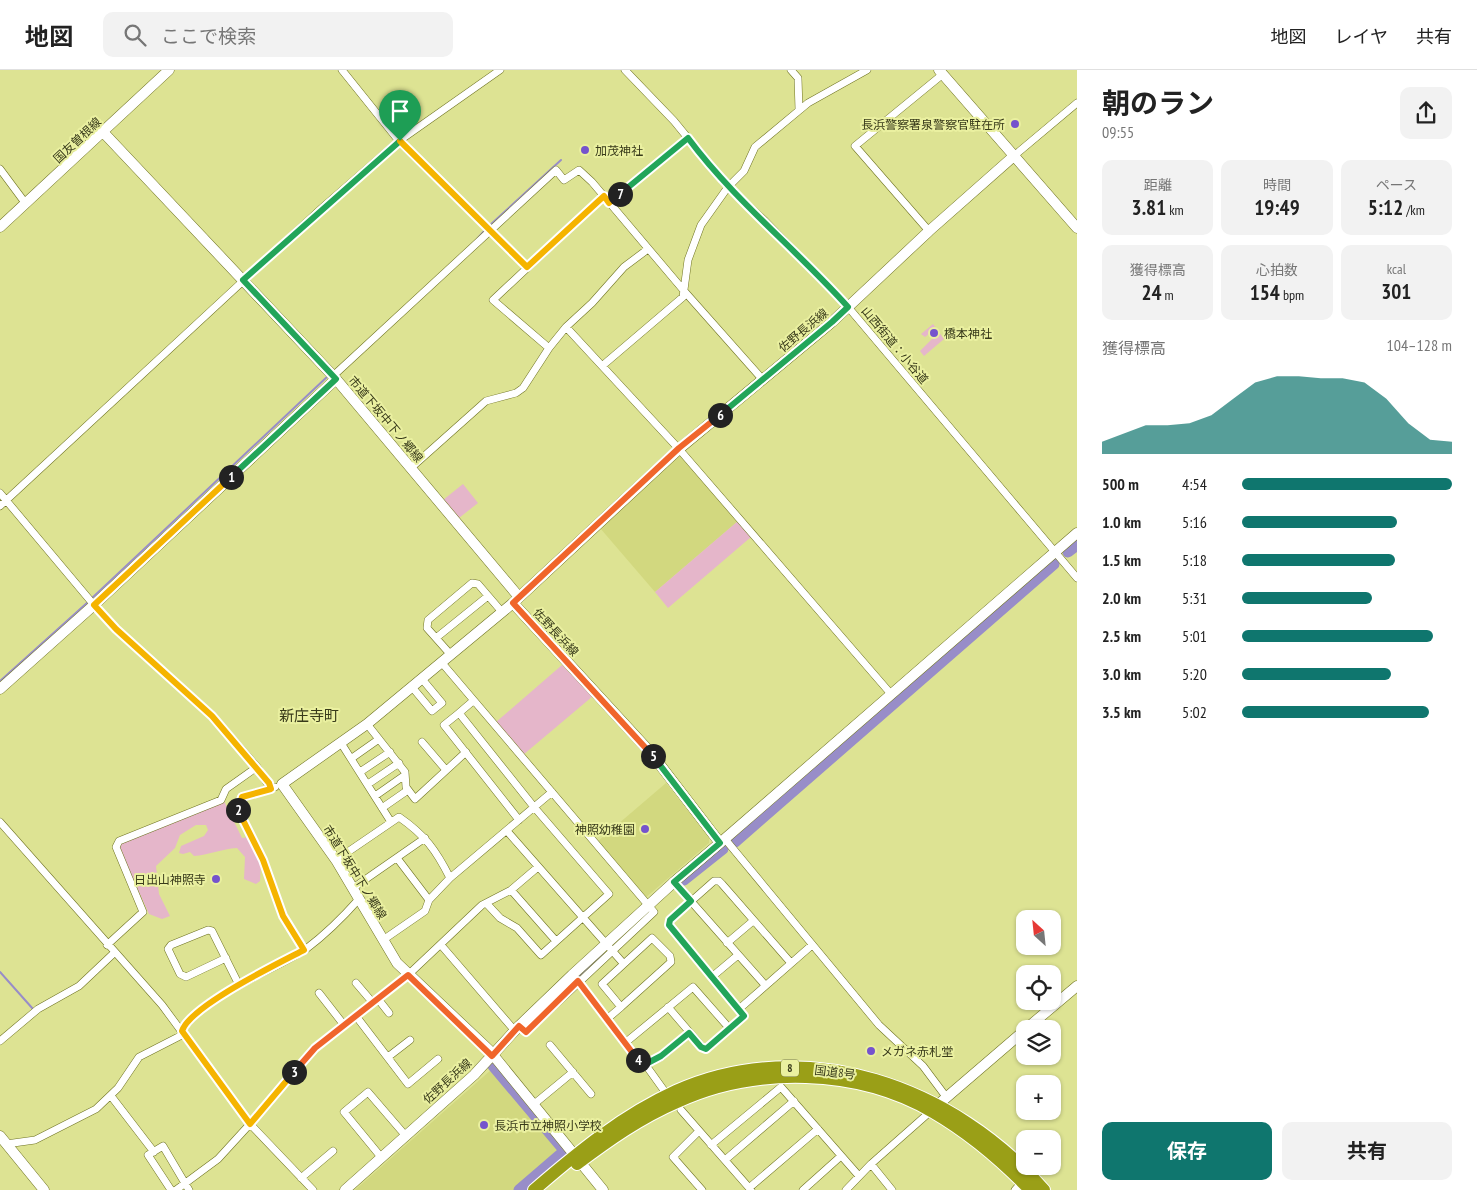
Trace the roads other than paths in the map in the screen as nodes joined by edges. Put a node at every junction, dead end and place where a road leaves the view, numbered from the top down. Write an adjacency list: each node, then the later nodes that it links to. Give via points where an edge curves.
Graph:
1 (169, 70): 10 (street, 国友曽根線)
2 (342, 70): 12 (street)
3 (500, 70): 12 (street)
4 (625, 70): 11 (street, 山西街道：小谷道)
5 (792, 70): 9 (street, via 798,78)
6 (866, 70): 9 (street)
7 (941, 72): 13 (street); 21 (street, via 855,146)
8 (1077, 103): 13 (street)
9 (799, 110): 15 (street, via 755,147 744,171)
10 (104, 132): 18 (street, 国友曽根線); 25 (street, 市道下坂中下ノ郷線)
11 (688, 138): 15 (street, 山西街道：小谷道); 17 (street)
12 (400, 141): 22 (street); 25 (street)
13 (1015, 155): 20 (street); 21 (street, 佐野長浜線)
14 (0, 169): 18 (street)
15 (728, 187): 26 (street, via 701,225 688,260); 27 (street, 山西街道：小谷道)
16 (604, 196): 17 (street); 22 (street, via 579,170 564,180 556,170); 24 (street)
17 (609, 203): 23 (street)
18 (26, 204): 19 (street, 国友曽根線)
19 (0, 227)
20 (1077, 228)
21 (929, 230): 27 (street, 佐野長浜線)
22 (490, 232): 24 (street); 31 (street)
23 (648, 249): 26 (street); 28 (street, via 624,267)
24 (527, 267): 29 (street, via 494,300)
25 (243, 280): 31 (street, 市道下坂中下ノ郷線); 36 (street)
26 (685, 292): 30 (street); 32 (street)
27 (848, 307): 32 (street, 佐野長浜線); 39 (street, 山西街道：小谷道)
28 (566, 327): 29 (street); 30 (street)
29 (549, 348): 34 (street, via 523,388 486,401)
30 (602, 366): 33 (street)
31 (332, 375): 34 (street, 市道下坂中下ノ郷線); 43 (street)
32 (763, 380): 33 (street, 佐野長浜線)
33 (679, 448): 42 (street, 佐野長浜線); 51 (street)
34 (412, 468): 42 (street, 市道下坂中下ノ郷線)
35 (0, 493): 36 (street)
36 (6, 500): 37 (street); 43 (street)
37 (0, 506)
38 (1077, 533): 39 (street)
39 (1054, 552): 40 (street, 山西街道：小谷道); 51 (street)
40 (1077, 578)
41 (488, 596): 44 (street); 45 (street); 45 (street, via 478,584 472,584 448,602 428,620 427,628)
42 (516, 600): 44 (street); 79 (street, 佐野長浜線, via 651,753)
43 (91, 602): 50 (street); 62 (street, via 116,629 212,716)
44 (502, 612): 46 (street)
45 (436, 638): 46 (street)
46 (451, 655): 47 (street)
47 (442, 662): 48 (street); 52 (street)
48 (422, 679): 49 (street); 49 (street, via 442,703 432,711)
49 (412, 687): 54 (street)
50 (0, 689)
51 (891, 694): 79 (street)
52 (473, 700): 53 (street); 70 (street)
53 (459, 713): 59 (street, via 444,724); 72 (street)
54 (368, 724): 55 (street); 57 (street)
55 (380, 739): 58 (street); 60 (street)
56 (422, 742): 63 (street)
57 (342, 743): 60 (street); 66 (street)
58 (390, 752): 61 (street); 64 (street)
59 (466, 752): 63 (street); 74 (street)
60 (352, 758): 64 (street)
61 (399, 764): 65 (street); 67 (street)
62 (257, 767): 68 (street); 97 (street, via 226,789 221,800 119,840 116,847 143,912)
63 (446, 770): 69 (street, via 415,799)
64 (360, 772): 67 (street)
65 (405, 775): 69 (street); 71 (street)
66 (282, 784): 68 (street); 81 (street, 市道下坂中下ノ郷線)
67 (368, 784): 71 (street)
68 (271, 789): 101 (street, via 242,797 237,808 263,860 283,916)
69 (408, 790): 73 (street)
70 (552, 792): 72 (street); 91 (street)
71 (375, 796): 73 (street)
72 (534, 807): 74 (street); 92 (street, via 608,894)
73 (382, 808): 76 (street)
74 (519, 820): 77 (street)
75 (0, 822): 97 (street)
76 (391, 822): 78 (street, via 399,817); 81 (street)
77 (506, 831): 82 (street); 83 (street)
78 (425, 838): 80 (street); 83 (street)
79 (723, 841): 84 (street, 佐野長浜線); 99 (street)
80 (397, 858): 85 (street); 88 (street)
81 (336, 860): 85 (street, 市道下坂中下ノ郷線)
82 (538, 867): 86 (street); 92 (street)
83 (450, 878): 88 (street)
84 (674, 882): 89 (street); 91 (street, 佐野長浜線)
85 (353, 888): 87 (street, 市道下坂中下ノ郷線)
86 (511, 890): 90 (street); 95 (street)
87 (359, 899): 94 (street, 市道下坂中下ノ郷線); 101 (street, via 336,924)
88 (429, 900): 94 (street, via 425,911)
89 (691, 901): 93 (street, via 718,881); 96 (street); 108 (street, via 670,920 669,925)
90 (487, 904): 95 (street, via 500,918 517,928 540,955); 98 (street, via 482,905)
91 (651, 908): 100 (street, 佐野長浜線)
92 (582, 918): 95 (street); 100 (street)
93 (753, 921): 96 (street); 106 (street)
94 (383, 940): 107 (street, 市道下坂中下ノ郷線)
95 (556, 941)
96 (727, 943): 103 (street)
97 (107, 945): 102 (street)
98 (442, 945): 107 (street); 124 (street)
99 (812, 945): 106 (street); 142 (street, via 878,1024 923,1066)
100 (609, 947): 105 (street); 109 (street, 佐野長浜線)
101 (304, 950): 111 (street)
102 (114, 953): 126 (street); 130 (street, via 99,970 38,1009)
103 (738, 955): 108 (street); 112 (street)
104 (226, 958): 104 (street, via 212,931 208,930 168,949 180,974 186,976); 111 (street)
105 (623, 963): 116 (street, via 602,984); 116 (street, via 652,938 672,960)
106 (791, 963): 112 (street)
107 (408, 975): 115 (street); 133 (street, 市道下坂中下ノ郷線)
108 (713, 976): 118 (street)
109 (575, 978): 121 (street); 124 (street, 佐野長浜線)
110 (356, 983): 115 (street)
111 (240, 985): 126 (street, via 195,1014)
112 (765, 985): 118 (street)
113 (1077, 986): 122 (street)
114 (319, 993): 123 (street)
115 (375, 1001): 119 (street); 120 (street)
116 (621, 1007): 121 (street)
117 (668, 1007): 125 (street, via 693,988); 127 (street); 131 (street)
118 (739, 1009): 125 (street, via 744,1016)
119 (389, 1013)
120 (356, 1016): 123 (street); 134 (street)
121 (607, 1019): 131 (street)
122 (1037, 1020)
123 (344, 1025): 145 (street, via 305,1058)
124 (520, 1029): 133 (street, 佐野長浜線)
125 (730, 1029): 127 (street, via 706,1049)
126 (182, 1031): 140 (street, via 173,1041 139,1058); 145 (street)
127 (689, 1033): 136 (street, via 661,1056)
128 (1016, 1038): 142 (street)
129 (410, 1040): 134 (street)
130 (0, 1041)
131 (626, 1044): 136 (street, via 642,1066)
132 (550, 1045): 137 (street)
133 (492, 1056): 143 (street, 市道下坂中下ノ郷線); 148 (street, 佐野長浜線)
134 (388, 1057): 135 (street, via 408,1084)
135 (438, 1058)
136 (645, 1064): 138 (street)
137 (573, 1072): 139 (street); 143 (street)
138 (663, 1089)
139 (591, 1094)
140 (111, 1096): 149 (street, via 96,1109 35,1140); 152 (street)
141 (794, 1101): 146 (street); 150 (street, via 784,1089 778,1088); 156 (street)
142 (939, 1104): 155 (highway, 国道8号 / 8, via 866,1076 822,1069 761,1070 703,1081 677,1091 623,1120); 157 (street); 161 (highway, 国道8号 / 8, via 993,1154); 176 (highway, 国道8号 / 8, via 977,1130)
143 (533, 1105): 155 (street, 市道下坂中下ノ郷線)
144 (681, 1110): 147 (street)
145 (250, 1124): 159 (street); 160 (street, via 218,1158)
146 (818, 1129): 153 (street); 162 (street)
147 (699, 1132): 150 (street); 172 (street, via 674,1157)
148 (405, 1135): 154 (street, 佐野長浜線); 154 (street, via 368,1092 344,1112)
149 (3, 1140): 163 (street)
150 (711, 1145): 156 (street)
151 (333, 1151): 159 (street)
152 (154, 1152): 160 (street, via 163,1146); 164 (street, via 148,1155)
153 (841, 1156): 158 (street); 173 (street)
154 (381, 1157): 168 (street, 佐野長浜線)
155 (577, 1158): 169 (highway, 国道8号 / 8); 170 (highway, 国道8号 / 8); 171 (street, 市道下坂中下ノ郷線)
156 (725, 1160): 162 (street)
157 (871, 1164): 158 (street); 175 (street)
158 (859, 1176): 174 (street)
159 (301, 1178): 167 (street)
160 (184, 1182): 165 (street); 166 (street)
161 (1022, 1188)
162 (750, 1189)
163 (44, 1190)
164 (171, 1190)
165 (176, 1190)
166 (189, 1190)
167 (313, 1190)
168 (345, 1190)
169 (534, 1190)
170 (546, 1190)
171 (602, 1190)
172 (702, 1190)
173 (803, 1190)
174 (846, 1190)
175 (892, 1190)
176 (1044, 1190)

